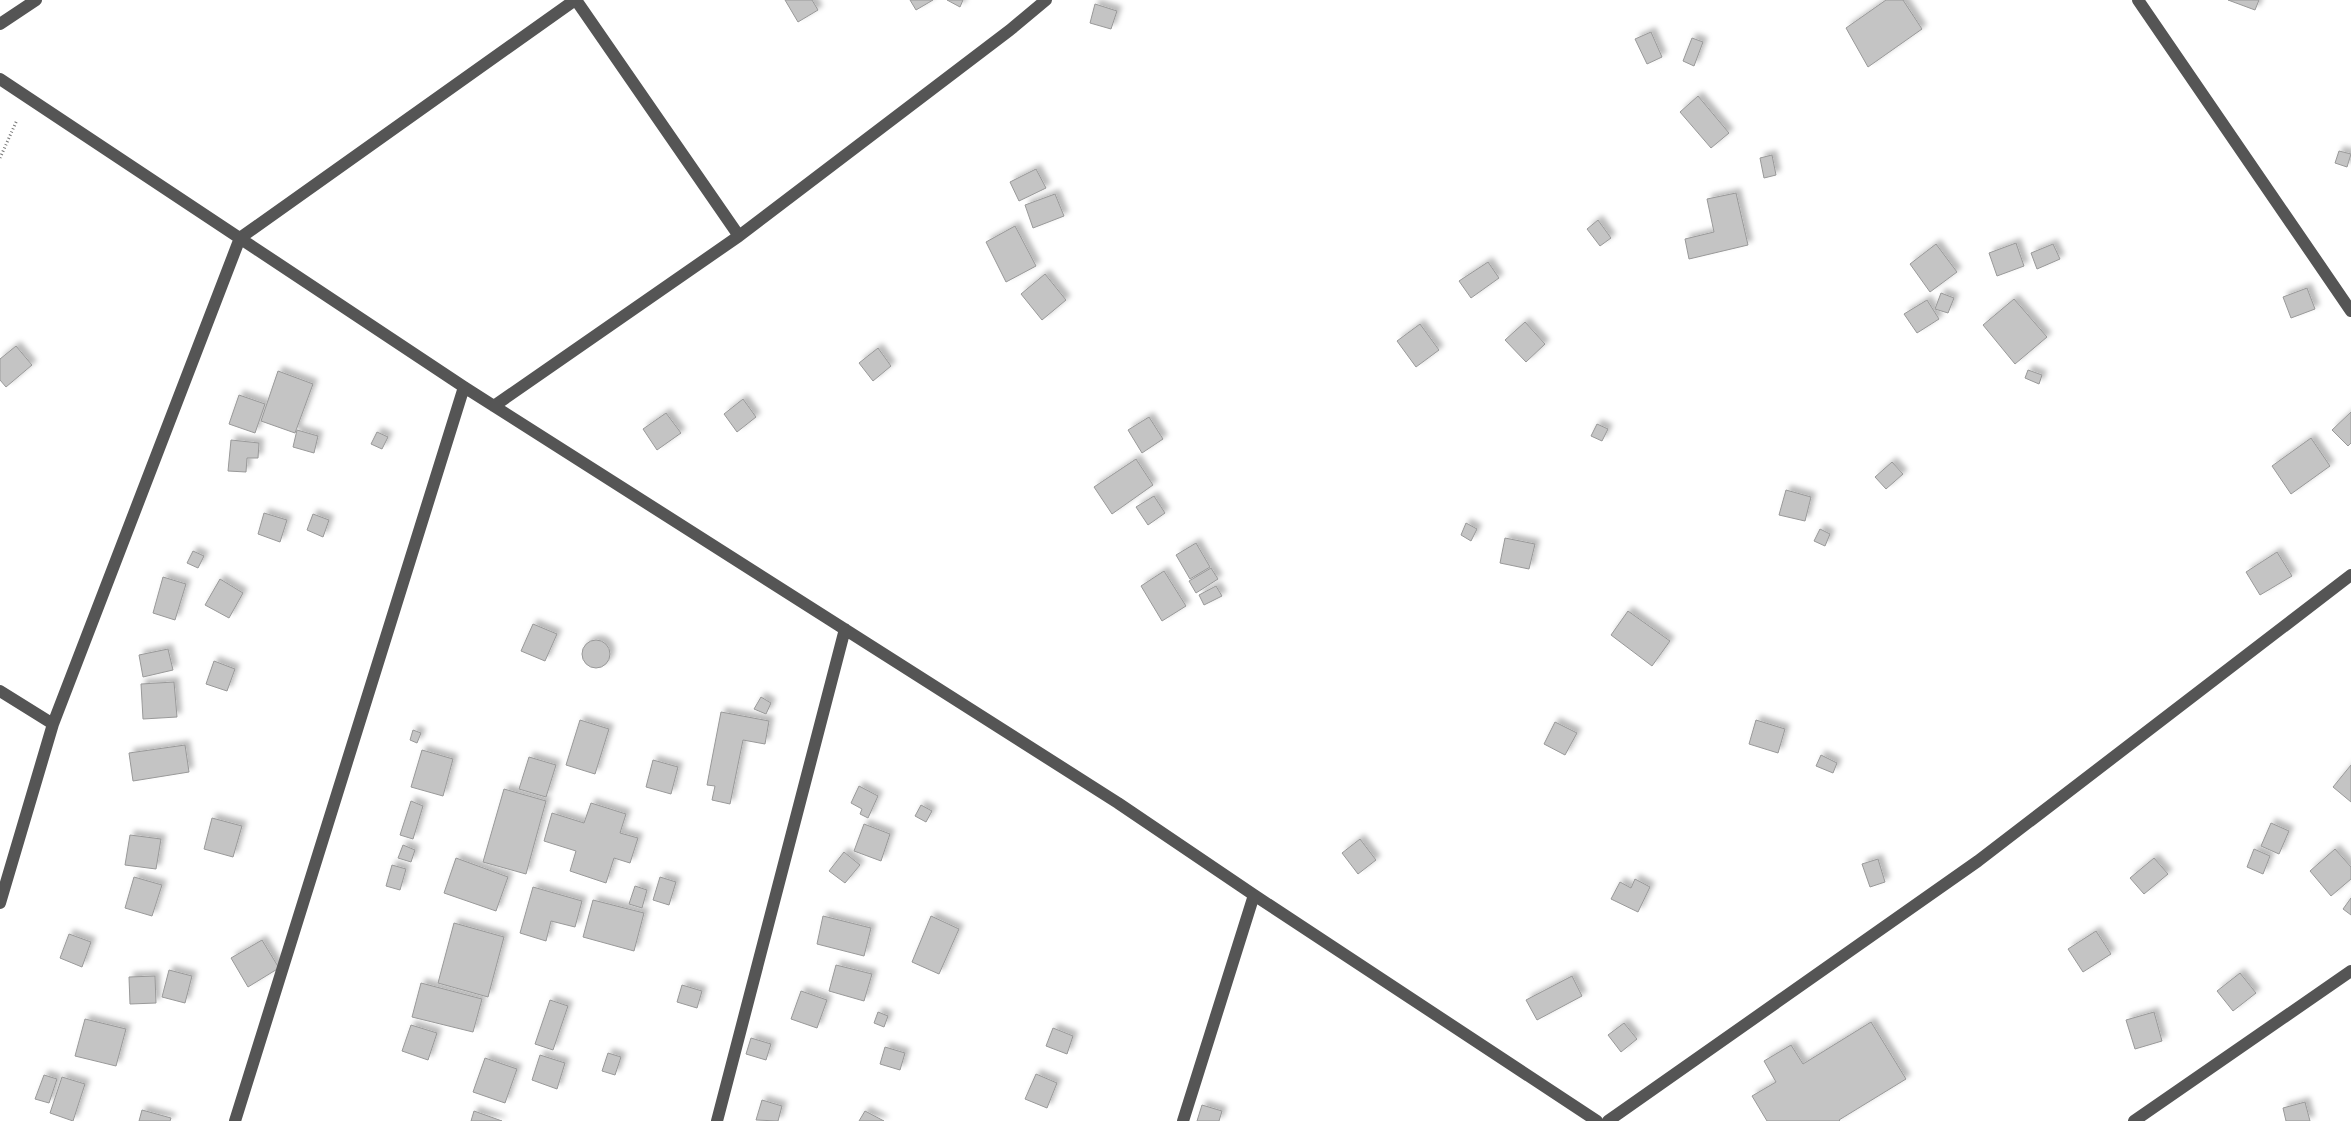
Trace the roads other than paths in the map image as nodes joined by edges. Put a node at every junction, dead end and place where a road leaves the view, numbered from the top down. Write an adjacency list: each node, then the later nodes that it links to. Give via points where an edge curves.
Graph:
1 (36, 0): 5 (street)
2 (575, 0): 7 (street); 8 (street)
3 (1046, 0): 7 (street)
4 (2138, 0): 9 (street)
5 (0, 24)
6 (0, 79): 8 (street)
7 (740, 236): 11 (street)
8 (240, 238): 10 (street); 15 (street)
9 (2351, 310)
10 (464, 387): 11 (street); 19 (street)
11 (494, 406): 13 (street)
12 (2351, 575): 23 (street, via 1978,861)
13 (846, 629): 16 (street, via 1118,803); 20 (street)
14 (0, 692): 15 (street)
15 (53, 724): 17 (street)
16 (1254, 895): 21 (street); 22 (street)
17 (0, 902)
18 (2351, 971): 24 (street)
19 (234, 1121)
20 (717, 1121)
21 (1183, 1121)
22 (1597, 1121)
23 (1608, 1121)
24 (2134, 1121)

